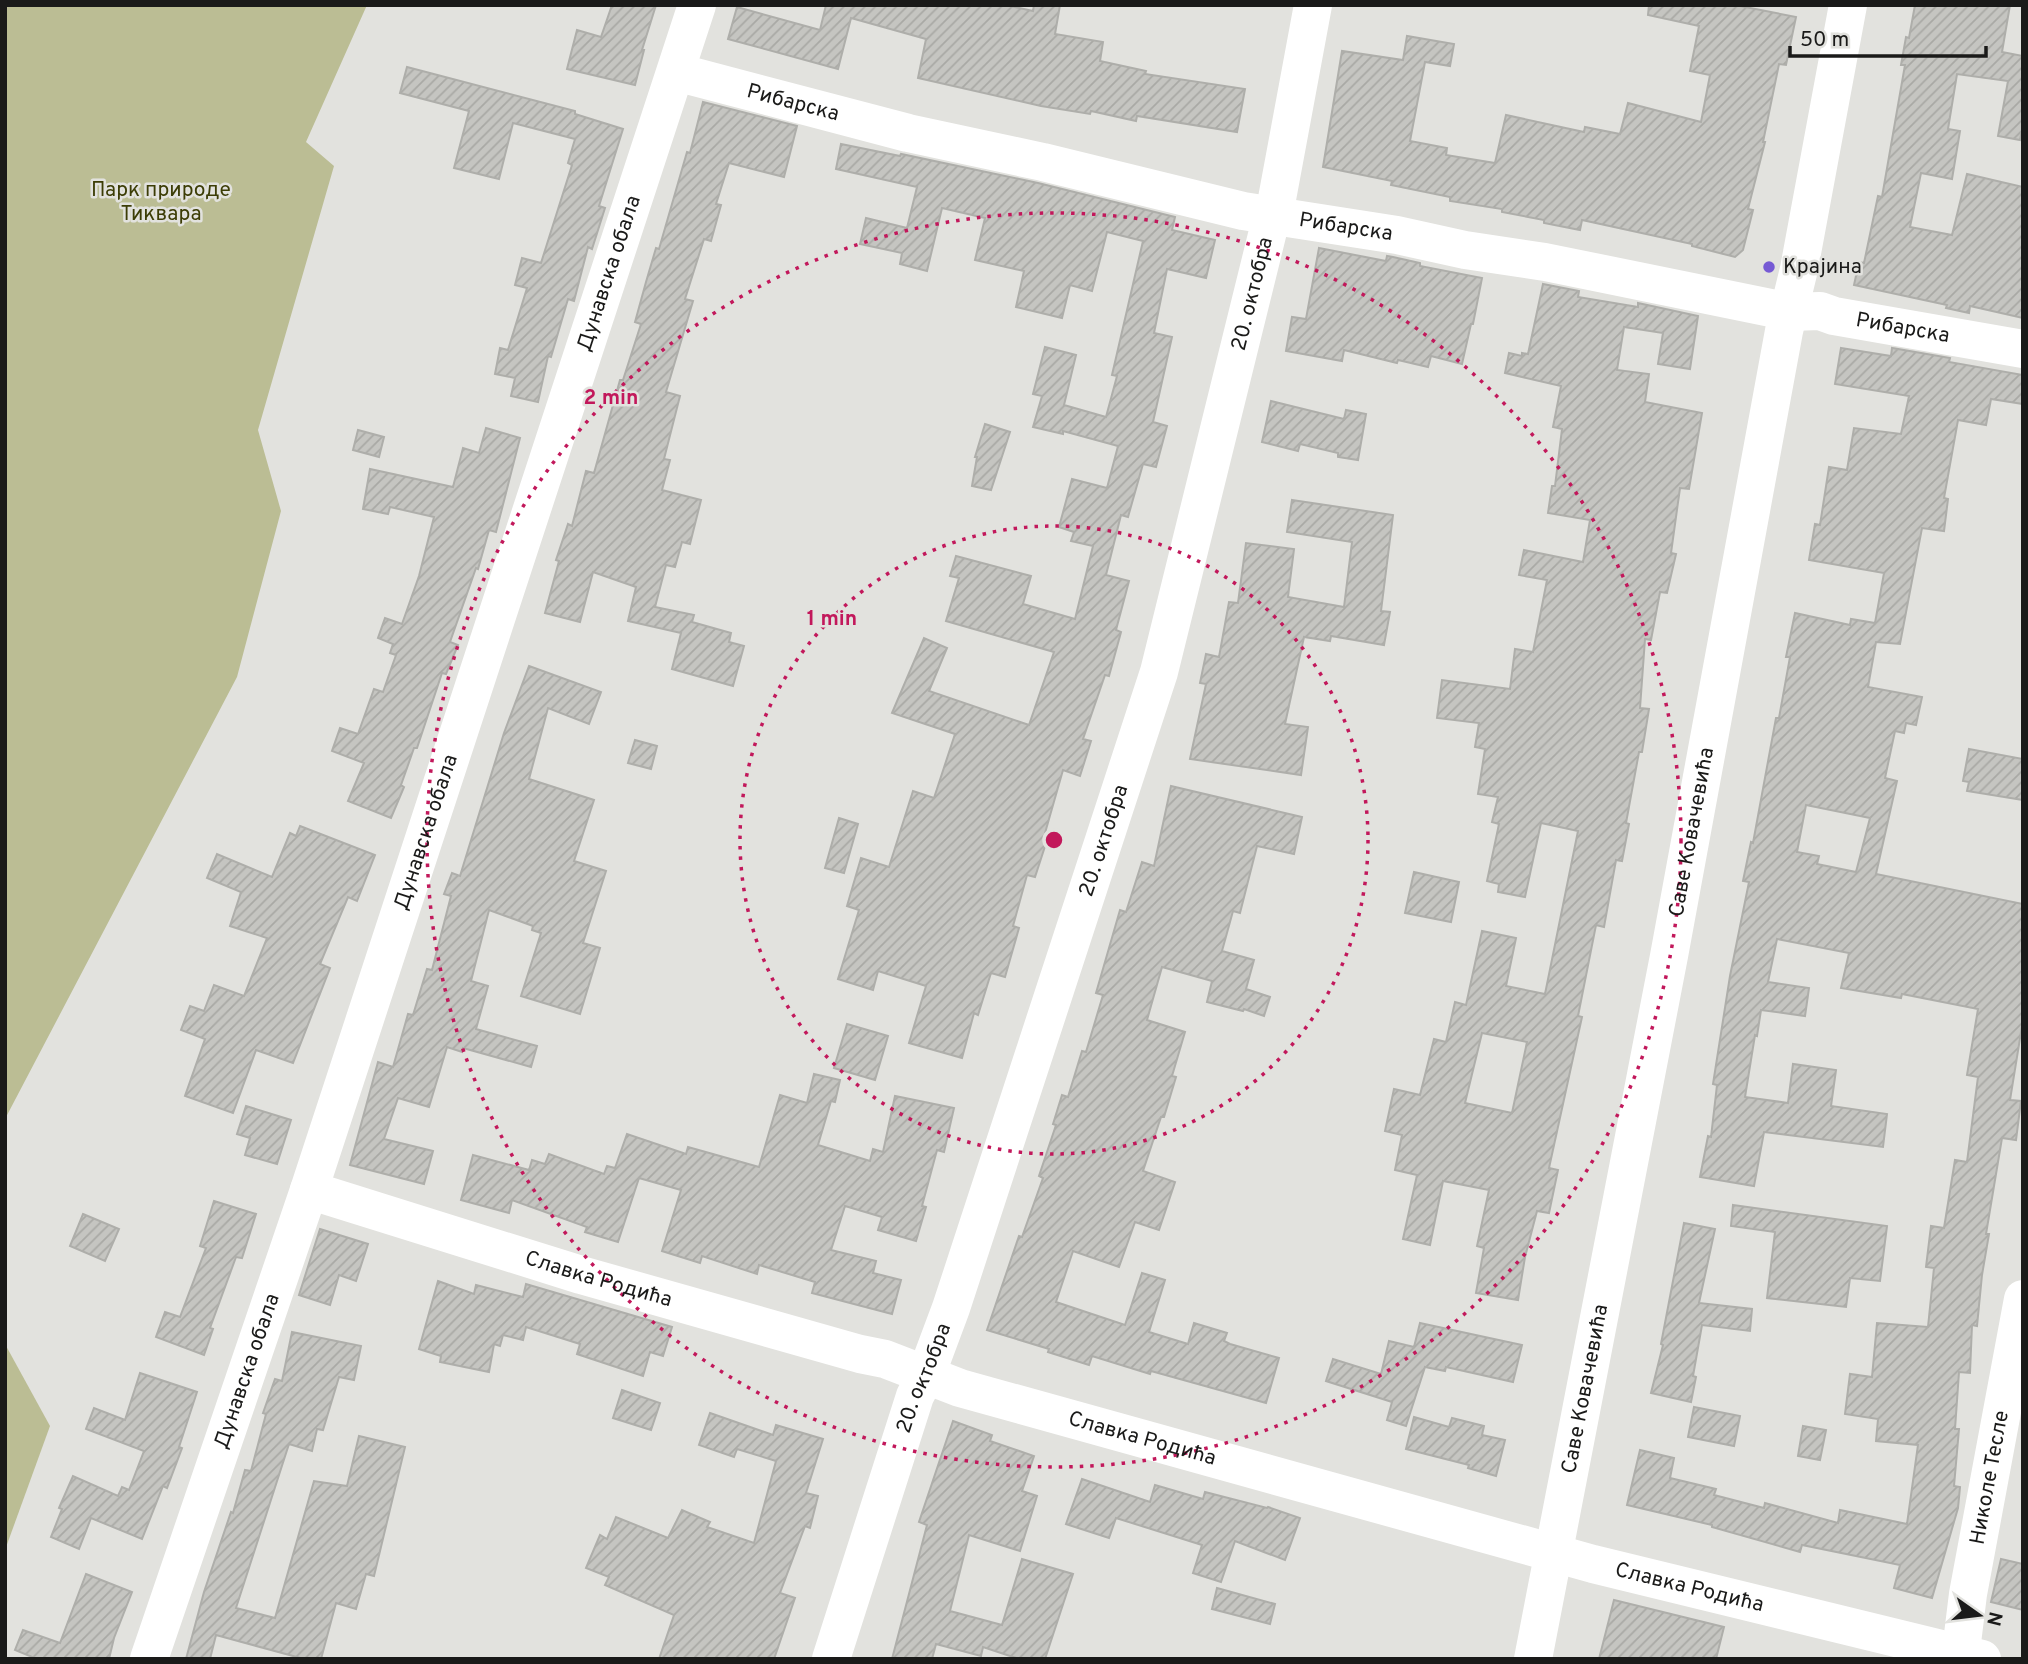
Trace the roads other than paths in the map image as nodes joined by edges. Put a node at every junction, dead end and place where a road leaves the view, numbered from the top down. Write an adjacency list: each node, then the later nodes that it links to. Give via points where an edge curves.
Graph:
1 (697, 5): 4 (street, Дунавска обала)
2 (1313, 5): 5 (street, 20. октобра)
3 (1848, 5): 6 (street, Саве Ковачевића)
4 (676, 72): 5 (street, Рибарска, via 908,133); 8 (street, Дунавска обала)
5 (1274, 215): 6 (street, Рибарска, via 1545,262); 10 (street, 20. октобра, via 1159,672)
6 (1790, 312): 7 (street, Рибарска, via 1820,311); 11 (street, Саве Ковачевића)
7 (2023, 349)
8 (309, 1190): 10 (street, Славка Родића, via 581,1275 885,1359); 13 (street, Дунавска обала)
9 (2023, 1299): 12 (street, Николе Тесле, via 1968,1594)
10 (926, 1375): 11 (street, Славка Родића); 14 (street, 20. октобра, via 915,1395)
11 (1553, 1552): 12 (street, Славка Родића); 15 (street, Саве Ковачевића)
12 (1967, 1657)
13 (149, 1659)
14 (831, 1659)
15 (1533, 1659)

